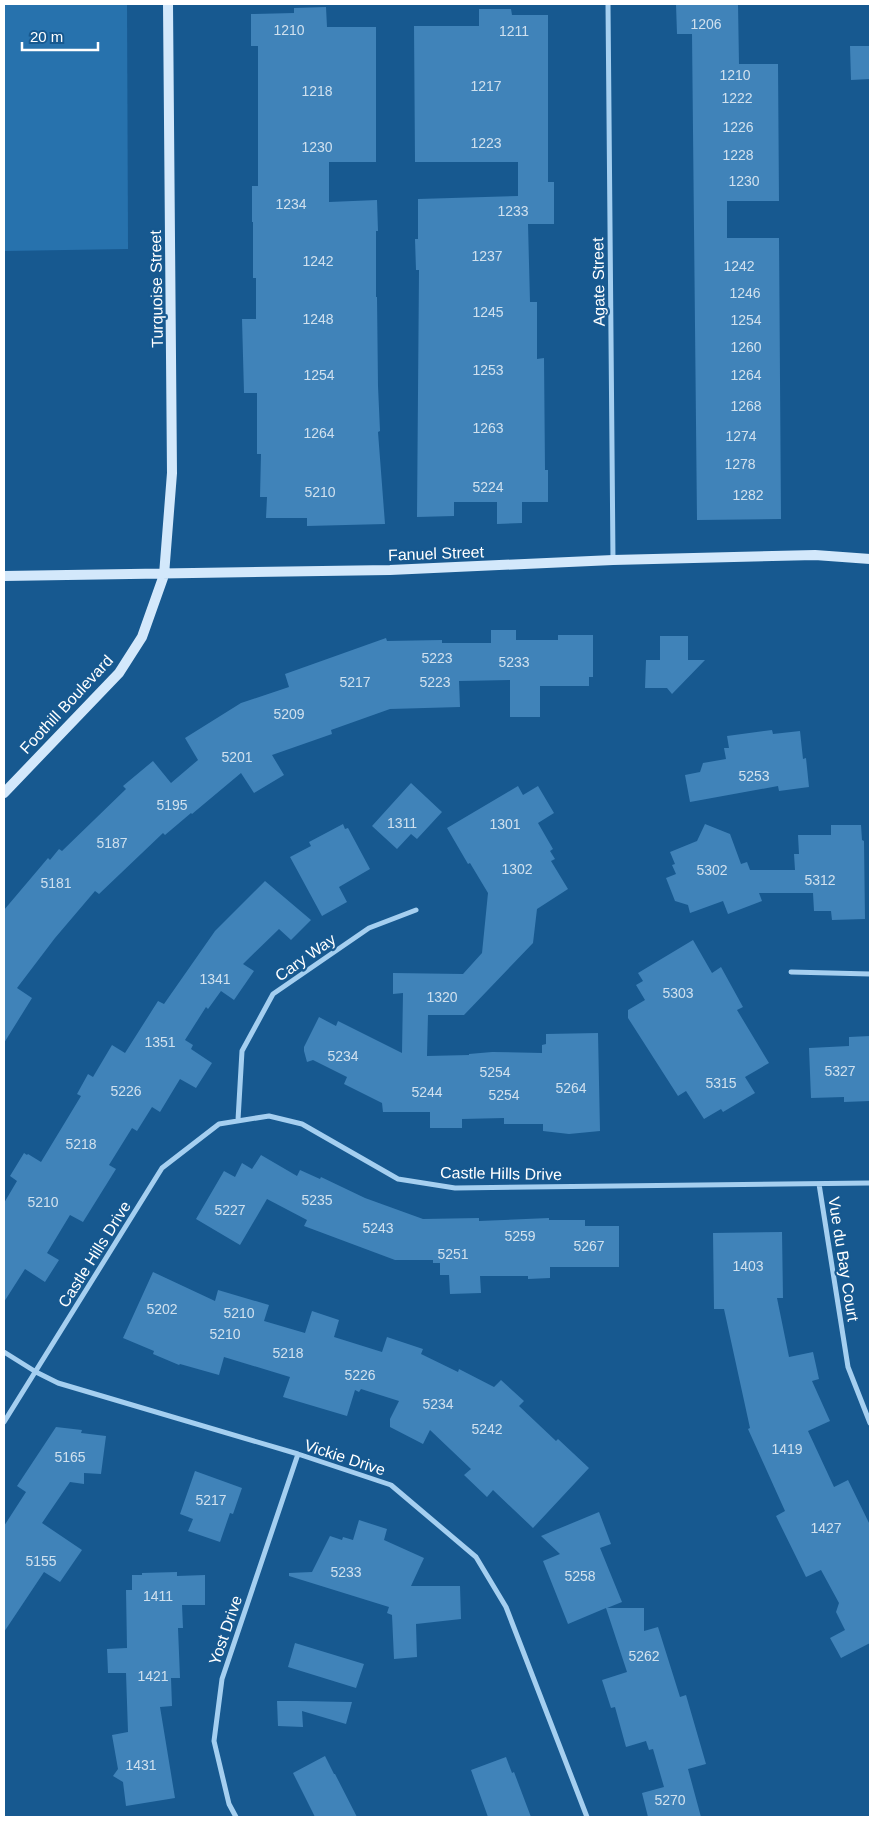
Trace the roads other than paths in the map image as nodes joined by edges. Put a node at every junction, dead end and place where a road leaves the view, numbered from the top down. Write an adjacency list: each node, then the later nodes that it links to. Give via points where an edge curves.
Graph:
1 (168, 4): 5 (street, Turquoise Street, via 172,473)
2 (608, 4): 4 (street, Agate Street)
3 (870, 559): 4 (street, Fanuel Street, via 815,555)
4 (613, 560): 5 (street, Fanuel Street, via 390,570)
5 (164, 574): 6 (street, Fanuel Street); 7 (street, Foothill Boulevard, via 142,637 119,673)
6 (4, 576)
7 (4, 792)
8 (416, 910): 11 (street, Cary Way, via 369,928 273,994 242,1051)
9 (791, 972): 10 (street)
10 (870, 974)
11 (238, 1120): 13 (street, Castle Hills Drive, via 269,1116 302,1124 398,1179 455,1188); 15 (street, Castle Hills Drive, via 219,1124 162,1168)
12 (870, 1183): 13 (street, Castle Hills Drive)
13 (819, 1184): 17 (street, Vue du Bay Court, via 848,1367)
14 (4, 1352): 15 (street, Vickie Drive)
15 (36, 1372): 16 (street, Castle Hills Drive); 18 (street, Vickie Drive, via 58,1383)
16 (4, 1422)
17 (870, 1423)
18 (298, 1454): 19 (street, Yost Drive, via 222,1678 214,1741 229,1804); 20 (street, Vickie Drive, via 391,1485 476,1557 511,1616)
19 (236, 1817)
20 (587, 1817)

